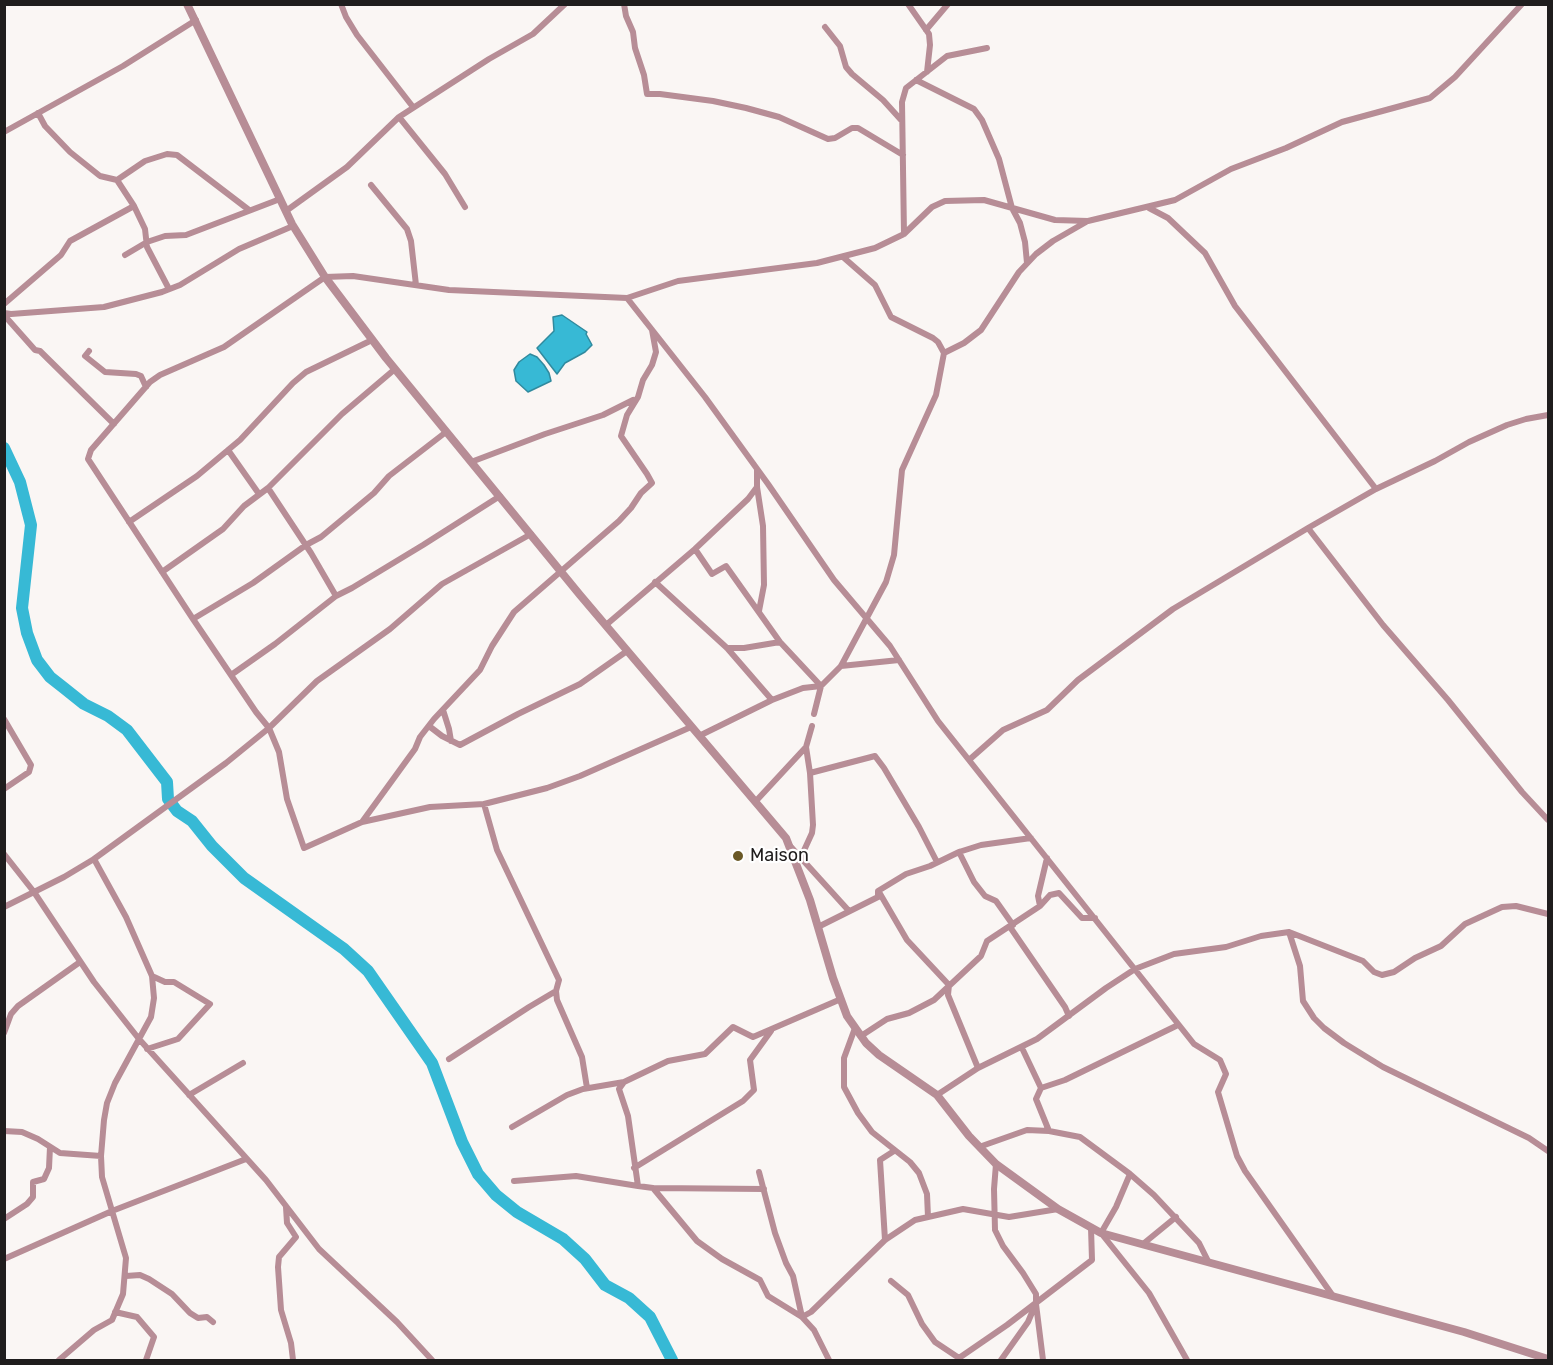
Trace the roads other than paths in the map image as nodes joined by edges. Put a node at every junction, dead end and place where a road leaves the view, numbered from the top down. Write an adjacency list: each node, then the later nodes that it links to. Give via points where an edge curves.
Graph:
1 (187, 4): 8 (street)
2 (341, 4): 14 (street, via 357,35)
3 (565, 4): 14 (street, via 533,34)
4 (624, 4): 19 (street, via 647,94 746,108 779,117 828,139 858,128)
5 (908, 4): 10 (street)
6 (948, 4): 10 (street)
7 (1522, 4): 26 (street, via 1455,77 1430,98 1342,122 1231,169 1175,200)
8 (196, 20): 15 (street); 22 (street)
9 (825, 27): 17 (street, via 840,46 846,67)
10 (926, 30): 12 (street, via 930,45)
11 (987, 48): 12 (street, via 947,56)
12 (927, 72): 13 (street)
13 (916, 80): 17 (street, via 906,88); 25 (street, via 974,109 999,159)
14 (413, 107): 16 (street)
15 (38, 113): 18 (street); 20 (street, via 70,152 100,176)
16 (399, 117): 24 (street, via 445,174); 28 (street, via 343,171)
17 (903, 122): 19 (street)
18 (4, 132)
19 (903, 155): 31 (street)
20 (117, 180): 23 (street); 27 (street, via 145,161 177,154)
21 (371, 185): 37 (street, via 407,229)
22 (280, 199): 27 (street); 28 (street)
23 (134, 206): 32 (street); 40 (street, via 70,241 62,255)
24 (465, 207)
25 (1012, 208): 29 (street, via 1055,220); 31 (street, via 984,200 945,201 932,207); 35 (street, via 1023,232)
26 (1149, 208): 29 (street); 57 (street, via 1168,218 1205,253 1235,306)
27 (249, 210): 32 (street, via 186,235)
28 (286, 211): 30 (street)
29 (1088, 221): 35 (street, via 1053,241)
30 (293, 226): 36 (street); 38 (street, via 239,249)
31 (904, 234): 34 (street, via 875,248)
32 (147, 242): 33 (street); 38 (street)
33 (125, 255)
34 (843, 256): 39 (street, via 779,269 678,280); 45 (street, via 875,285 891,317 933,338)
35 (1027, 263): 45 (street, via 981,330)
36 (325, 277): 37 (street, via 353,276); 43 (street); 47 (street, via 224,347 160,375)
37 (416, 285): 39 (street)
38 (169, 289): 41 (street, via 104,307)
39 (627, 298): 42 (street)
40 (4, 304)
41 (4, 314): 50 (street, via 35,350)
42 (650, 324): 48 (street, via 656,352); 54 (street)
43 (372, 340): 46 (street); 52 (street, via 306,372)
44 (89, 351): 47 (street, via 85,356 105,372 136,374)
45 (944, 353): 71 (street, via 936,395 902,470 894,555 886,582)
46 (395, 369): 51 (street); 56 (street, via 342,414)
47 (146, 387): 50 (street)
48 (638, 397): 53 (street, via 603,415); 66 (street, via 621,436 652,483 619,521)
49 (1548, 415): 57 (street, via 1507,425)
50 (114, 424): 60 (street, via 88,459)
51 (446, 432): 53 (street); 63 (street, via 321,537)
52 (228, 450): 58 (street); 60 (street)
53 (471, 462): 59 (street)
54 (757, 468): 55 (street); 71 (street, via 834,580)
55 (757, 487): 64 (street); 69 (street, via 763,526 764,585)
56 (268, 488): 58 (street); 63 (street)
57 (1376, 489): 61 (street)
58 (259, 494): 65 (street, via 223,529)
59 (500, 496): 62 (street); 68 (street)
60 (129, 522): 65 (street)
61 (1308, 528): 91 (street, via 1173,609 1078,680 1047,710 1003,730); 96 (street, via 1383,625)
62 (531, 534): 66 (street); 87 (street, via 442,584 390,629 317,681)
63 (306, 545): 68 (street); 70 (street)
64 (694, 549): 67 (street); 69 (street, via 712,574 726,566)
65 (162, 572): 70 (street)
66 (561, 572): 72 (street); 81 (street, via 514,612 480,670)
67 (655, 582): 72 (street); 74 (street)
68 (336, 596): 78 (street)
69 (759, 611): 73 (street)
70 (193, 619): 78 (street)
71 (867, 619): 76 (street); 77 (street)
72 (606, 625): 75 (street)
73 (780, 642): 74 (street); 79 (street)
74 (727, 648): 80 (street)
75 (627, 651): 86 (street); 89 (street, via 580,684 460,745)
76 (899, 660): 77 (street); 91 (street, via 938,721)
77 (841, 666): 79 (street)
78 (231, 675): 87 (street)
79 (821, 686): 80 (street, via 803,688); 82 (street)
80 (772, 700): 88 (street)
81 (443, 710): 84 (street); 89 (street)
82 (814, 714)
83 (4, 719): 93 (street, via 31,765 29,772)
84 (429, 726): 89 (street); 97 (street)
85 (812, 726): 90 (street)
86 (691, 727): 88 (street); 95 (street, via 580,776)
87 (269, 728): 97 (street, via 304,848); 104 (street)
88 (701, 735): 94 (street)
89 (451, 741)
90 (806, 747): 92 (street); 94 (street)
91 (969, 760): 98 (street)
92 (810, 773): 102 (street, via 813,825); 105 (street, via 874,756)
93 (4, 789)
94 (756, 801): 99 (street)
95 (484, 804): 97 (street, via 430,807); 120 (street, via 497,850 559,980)
96 (1548, 820)
97 (362, 822)
98 (1031, 838): 100 (street); 103 (street)
99 (790, 845): 102 (street); 114 (street)
100 (959, 852): 105 (street); 113 (street, via 974,882 985,896 996,901)
101 (4, 854): 107 (street)
102 (801, 858): 110 (street)
103 (1047, 858): 108 (street, via 1038,896); 112 (street)
104 (94, 859): 107 (street); 118 (street)
105 (937, 862): 106 (street)
106 (878, 891): 110 (street, via 878,897); 119 (street, via 907,940)
107 (34, 892): 109 (street); 116 (street)
108 (1040, 906): 112 (street, via 1050,895 1059,893 1082,918); 113 (street)
109 (4, 908)
110 (849, 911): 114 (street)
111 (1548, 914): 115 (street, via 1516,906 1502,908 1465,924 1441,946 1382,975 1363,961)
112 (1095, 918): 117 (street)
113 (1012, 926): 119 (street, via 987,941 981,956); 122 (street)
114 (818, 927): 121 (street)
115 (1289, 932): 117 (street, via 1226,947 1185,951); 145 (street, via 1300,966 1303,1001 1324,1028 1383,1067)
116 (80, 962): 126 (street, via 18,1006); 128 (street)
117 (1135, 969): 122 (street); 123 (street)
118 (152, 976): 128 (street, via 154,998); 130 (street, via 174,982 210,1004 178,1038)
119 (949, 985): 127 (street, via 921,1008 887,1019); 133 (street, via 948,995)
120 (556, 992): 131 (street); 135 (street, via 582,1057)
121 (841, 999): 124 (street); 125 (street)
122 (1069, 1016): 129 (street)
123 (1178, 1025): 136 (street); 171 (street, via 1194,1044 1220,1060 1226,1074 1218,1092 1237,1156)
124 (773, 1028): 134 (street, via 753,1037 733,1027 705,1054 668,1061); 149 (street, via 750,1060 754,1090 743,1101)
125 (855, 1029): 127 (street); 144 (street, via 844,1058 844,1086 872,1132)
126 (4, 1033)
127 (861, 1036): 138 (street, via 879,1055)
128 (139, 1039): 130 (street); 146 (street, via 107,1103)
129 (1022, 1048): 133 (street); 136 (street)
130 (147, 1049): 137 (street)
131 (449, 1059)
132 (243, 1063): 137 (street)
133 (978, 1068): 138 (street)
134 (624, 1082): 135 (street); 149 (street, via 619,1089 628,1116)
135 (587, 1088): 139 (street, via 567,1095)
136 (1041, 1088): 141 (street, via 1036,1098)
137 (189, 1095): 147 (street)
138 (938, 1095): 143 (street)
139 (512, 1127)
140 (4, 1131): 142 (street, via 22,1132)
141 (1049, 1131): 143 (street, via 1027,1130); 151 (street, via 1080,1137)
142 (50, 1147): 146 (street, via 60,1153); 162 (street, via 49,1168 44,1179 33,1182 33,1197)
143 (979, 1147): 148 (street)
144 (894, 1151): 160 (street, via 919,1173 927,1194); 165 (street, via 880,1160)
145 (1548, 1151)
146 (101, 1156): 158 (street, via 102,1177)
147 (246, 1159): 156 (street); 158 (street)
148 (996, 1164): 157 (street); 159 (street)
149 (634, 1168): 153 (street)
150 (759, 1172): 155 (street)
151 (1130, 1174): 161 (street); 164 (street)
152 (514, 1180): 153 (street, via 576,1176)
153 (638, 1186): 154 (street)
154 (653, 1188): 155 (street); 174 (street, via 697,1241 760,1280 768,1296)
155 (764, 1189): 174 (street, via 775,1233 793,1276)
156 (286, 1206): 179 (street, via 287,1223 297,1237 279,1257 278,1267 281,1310); 180 (street, via 319,1249)
157 (1058, 1209): 159 (street, via 1009,1217); 163 (street)
158 (112, 1211): 167 (street); 169 (street, via 126,1258)
159 (994, 1215): 160 (street, via 963,1209); 172 (street, via 995,1230 1036,1294)
160 (928, 1217): 165 (street, via 915,1220)
161 (1176, 1217): 166 (street); 168 (street, via 1199,1243)
162 (4, 1219)
163 (1091, 1228): 164 (street); 172 (street, via 1092,1260)
164 (1101, 1233): 166 (street); 184 (street, via 1149,1293)
165 (885, 1240): 174 (street, via 811,1312)
166 (1143, 1244): 168 (street)
167 (4, 1259)
168 (1208, 1261): 171 (street)
169 (126, 1276): 173 (street); 175 (street, via 149,1279 172,1294 190,1313)
170 (891, 1281): 172 (street, via 908,1294 935,1342 959,1358)
171 (1333, 1296): 176 (street)
172 (1036, 1303): 182 (street); 183 (street)
173 (115, 1312): 177 (street, via 112,1320); 178 (street, via 137,1317 154,1337)
174 (801, 1317): 181 (street, via 814,1330)
175 (213, 1322)
176 (1548, 1359)
177 (59, 1360)
178 (146, 1360)
179 (293, 1360)
180 (432, 1360)
181 (829, 1360)
182 (1002, 1360)
183 (1043, 1360)
184 (1187, 1360)

